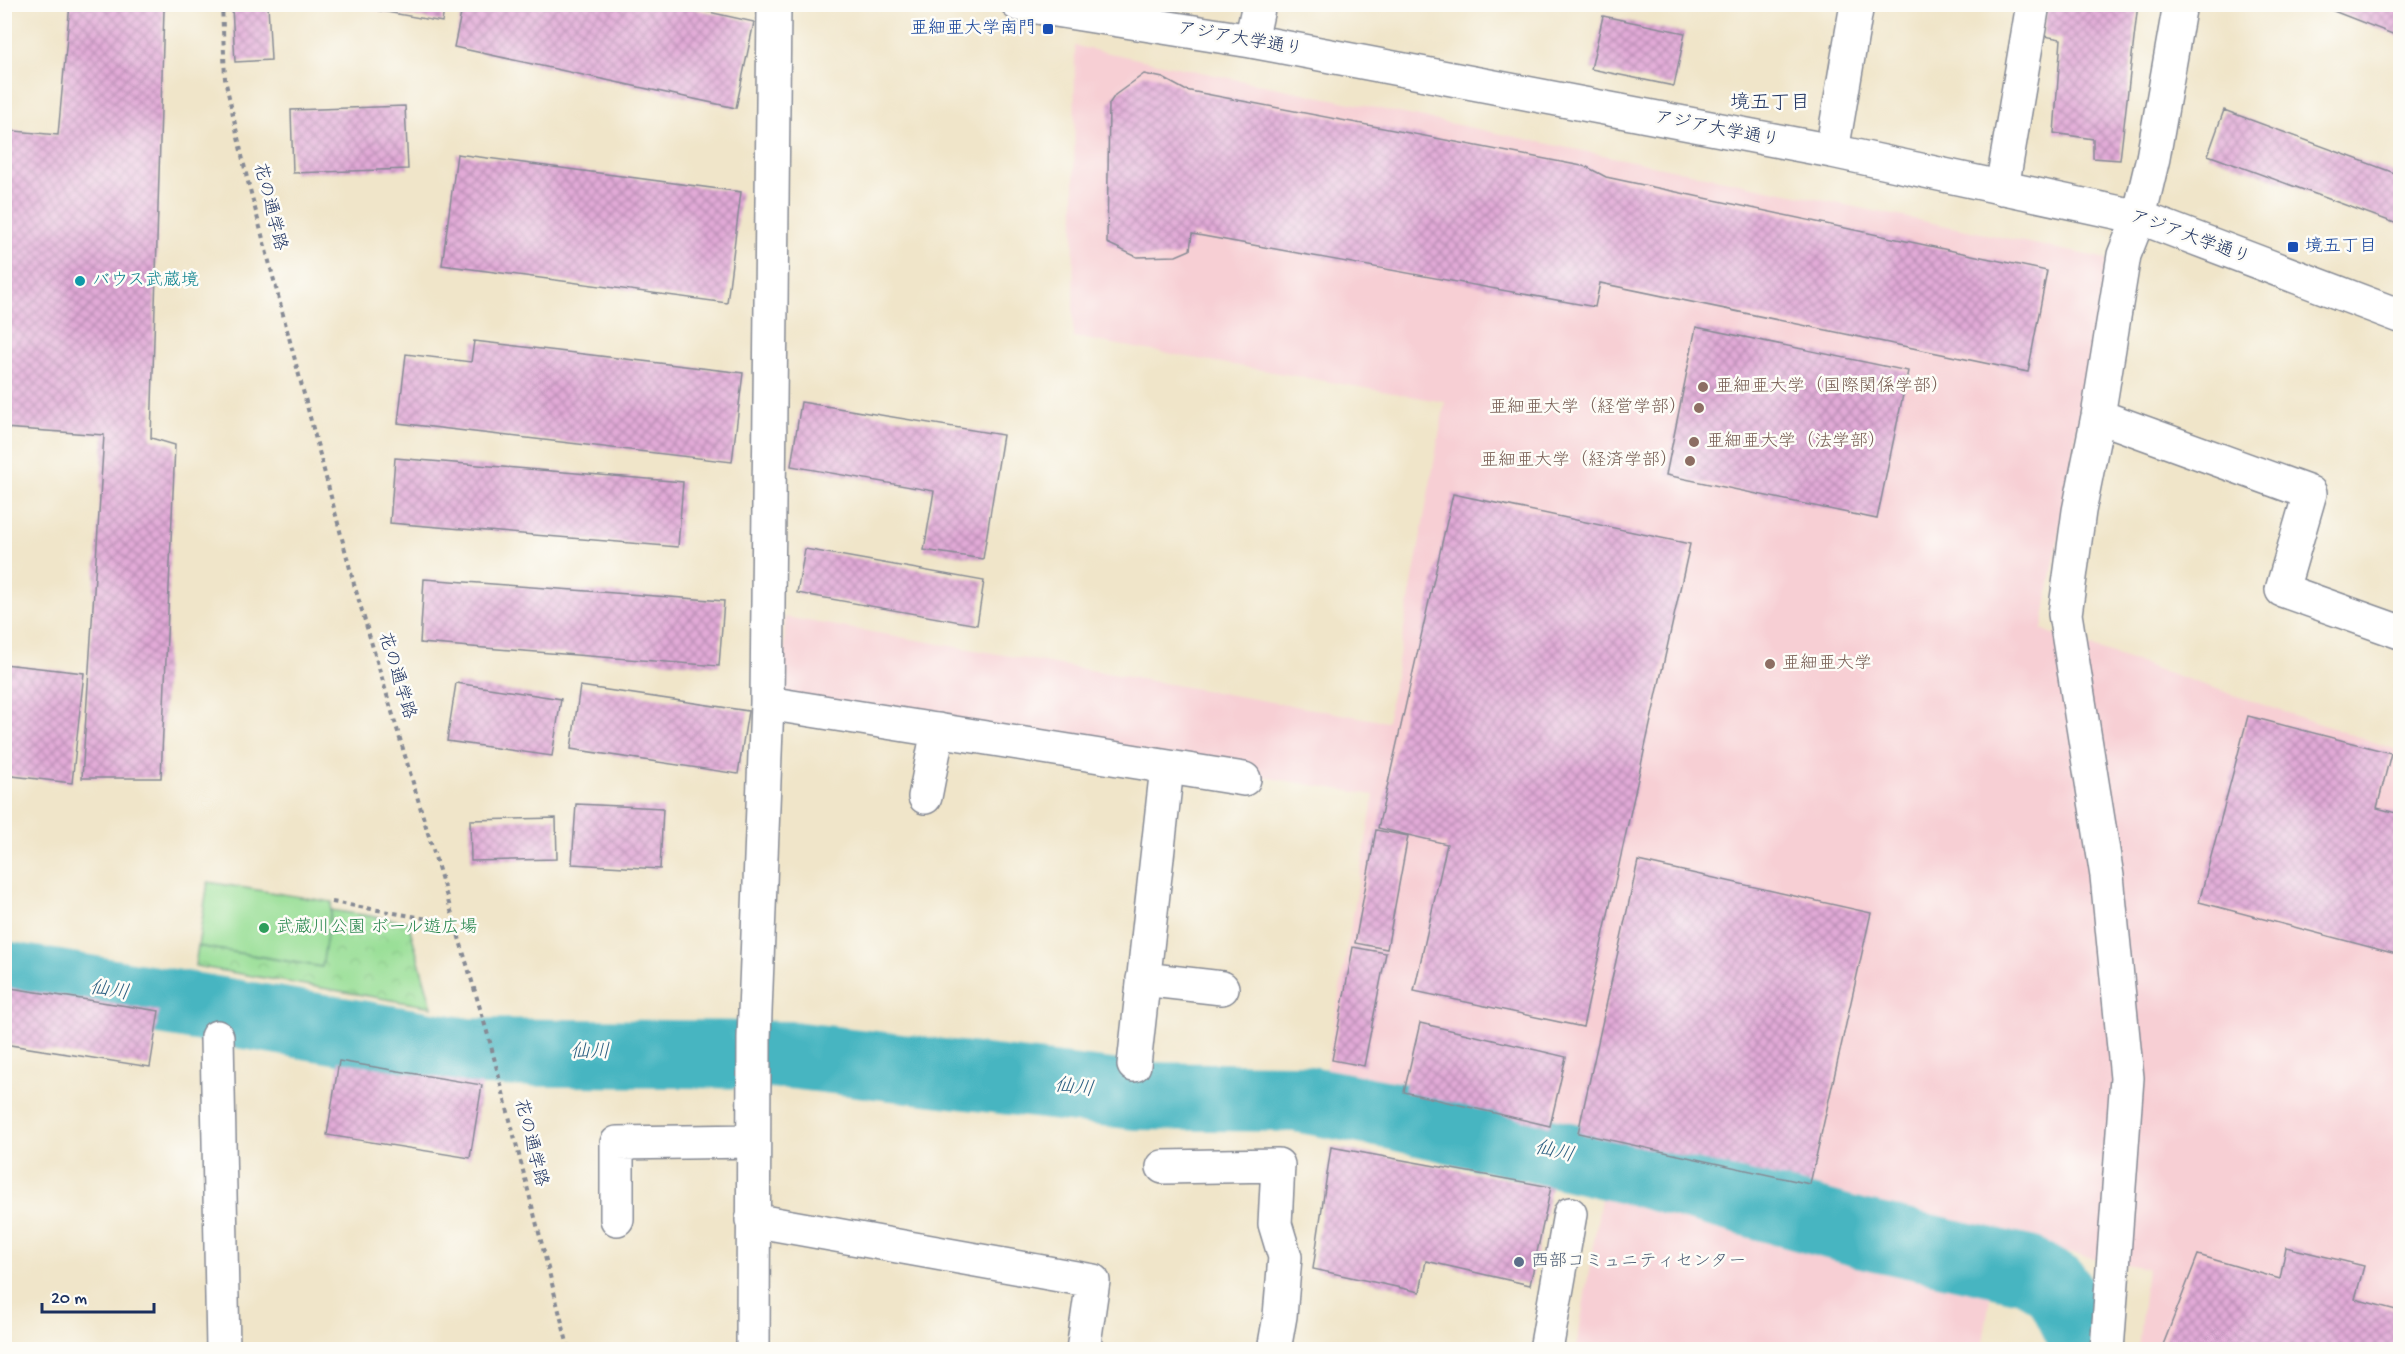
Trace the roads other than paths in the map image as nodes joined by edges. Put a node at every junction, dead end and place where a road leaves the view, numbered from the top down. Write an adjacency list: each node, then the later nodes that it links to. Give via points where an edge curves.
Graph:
1 (774, 4): 14 (street)
2 (1018, 4): 7 (street, アジア大学通り)
3 (1258, 4): 7 (street)
4 (1857, 4): 8 (street)
5 (2033, 4): 9 (street)
6 (2180, 4): 10 (street)
7 (1251, 41): 8 (street, アジア大学通り)
8 (1832, 151): 9 (street, アジア大学通り)
9 (2002, 188): 10 (street, アジア大学通り)
10 (2139, 217): 11 (street, アジア大学通り); 12 (street, via 2124,255)
11 (2400, 316)
12 (2098, 416): 13 (street, via 2310,493 2282,590); 33 (street, via 2065,614 2107,876 2127,1078)
13 (2400, 632)
14 (767, 703): 15 (street); 23 (street)
15 (938, 730): 16 (street); 18 (street)
16 (1167, 767): 17 (street); 19 (street)
17 (1244, 779)
18 (925, 797)
19 (1143, 979): 20 (street); 22 (street)
20 (1222, 988)
21 (217, 1037): 29 (street)
22 (1134, 1065)
23 (753, 1141): 26 (street, via 617,1143); 27 (street)
24 (1163, 1167): 28 (street, via 1278,1165 1275,1224 1285,1257)
25 (1570, 1214): 32 (street)
26 (617, 1219)
27 (752, 1220): 30 (street); 31 (street, via 1093,1281)
28 (1278, 1349)
29 (223, 1350)
30 (753, 1350)
31 (1083, 1350)
32 (1546, 1350)
33 (2107, 1350)

